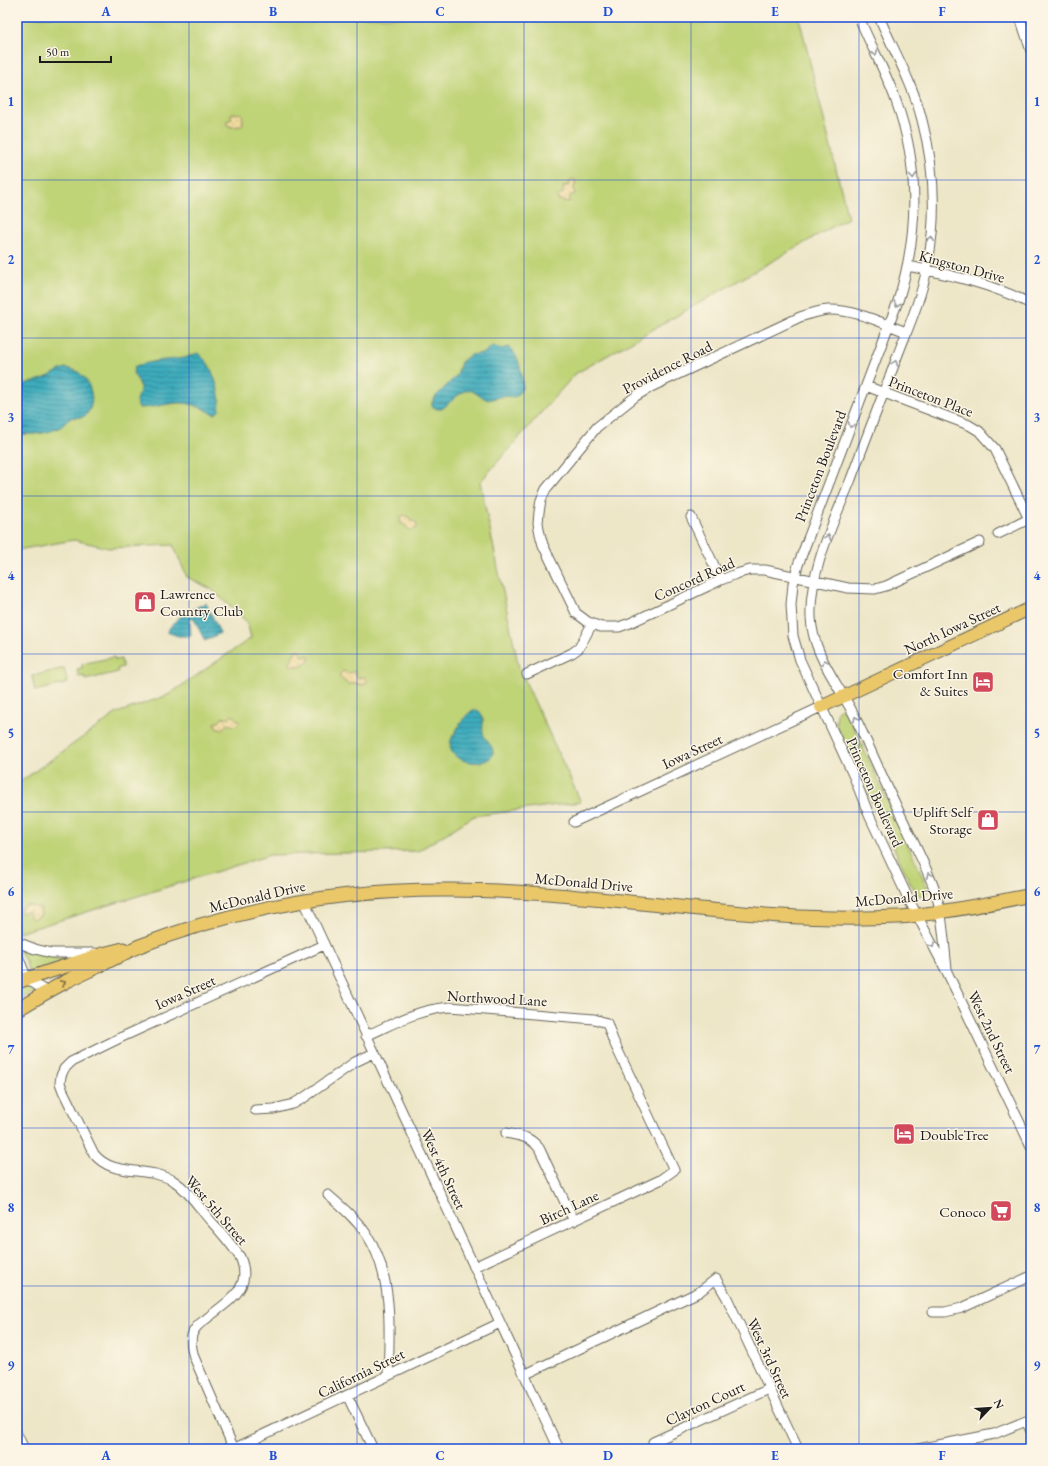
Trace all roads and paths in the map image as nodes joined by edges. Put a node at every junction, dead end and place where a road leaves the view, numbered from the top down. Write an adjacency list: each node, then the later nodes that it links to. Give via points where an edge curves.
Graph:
1 (859, 17): 5 (street, Princeton Boulevard, one-way to 5, via 896,99 907,139 914,192)
2 (879, 17): 6 (street, Princeton Boulevard, one-way to 2, via 934,204 927,141 916,99)
3 (1020, 17): 4 (street)
4 (1031, 51)
5 (908, 266): 6 (street, Kingston Drive); 8 (street, Princeton Boulevard, one-way to 8)
6 (927, 270): 7 (street, Kingston Drive, via 992,287); 9 (street, Princeton Boulevard)
7 (1031, 304)
8 (889, 325): 9 (street, Providence Road); 10 (street, Princeton Boulevard); 20 (street, Providence Road, via 841,310 827,310 800,317 651,387 597,427 546,489 541,500 538,523 543,544 571,605 576,613)
9 (906, 332): 11 (street, Princeton Boulevard, one-way to 9)
10 (866, 386): 11 (street, Princeton Place); 16 (street, Princeton Boulevard, one-way to 16)
11 (884, 393): 13 (street, Princeton Place, via 979,431 995,449); 18 (street, Princeton Boulevard, one-way to 11)
12 (691, 517): 17 (street)
13 (1030, 519): 14 (street)
14 (998, 534)
15 (980, 542): 18 (street, Concord Road, via 875,589 848,588)
16 (795, 576): 17 (street, Concord Road, via 750,570); 18 (street, Concord Road); 23 (street, Princeton Boulevard, via 792,605 793,636 800,660)
17 (721, 580): 20 (street, Concord Road, via 630,623 608,628)
18 (814, 580): 22 (street, Princeton Boulevard, one-way to 18, via 833,680 814,636 810,607)
19 (1031, 608): 22 (main road, North Iowa Street)
20 (592, 624): 21 (street, via 579,648)
21 (527, 674)
22 (843, 696): 23 (main road, North Iowa Street); 27 (street, Princeton Boulevard, one-way to 22, via 937,894 930,877)
23 (821, 706): 24 (street, Iowa Street); 28 (street, Princeton Boulevard)
24 (574, 822)
25 (1031, 895): 27 (highway, McDonald Drive)
26 (304, 901): 28 (highway, McDonald Drive, via 363,893 451,890 603,899 779,916 850,918); 30 (street, West 4th Street); 31 (highway, McDonald Drive, via 219,919)
27 (940, 912): 28 (highway, McDonald Drive); 34 (street, West 2nd Street)
28 (917, 915): 34 (street, West 2nd Street, one-way to 34)
29 (17, 942): 33 (street, via 51,953)
30 (324, 945): 38 (street, West 4th Street); 40 (street, Iowa Street, via 122,1037 71,1062)
31 (139, 946): 33 (highway, McDonald Drive); 36 (highway, McDonald Drive, one-way to 31)
32 (17, 954): 35 (street)
33 (103, 954): 35 (highway, McDonald Drive)
34 (948, 974): 43 (street, West 2nd Street)
35 (22, 980): 36 (street)
36 (47, 992): 37 (highway, McDonald Drive)
37 (17, 1010)
38 (366, 1036): 39 (street, West 4th Street); 44 (street, Northwood Lane, via 411,1015 450,1008 594,1019 607,1023)
39 (374, 1053): 41 (street, via 355,1062 293,1104); 47 (street, West 4th Street)
40 (62, 1072): 60 (street, West 5th Street, via 62,1091 98,1159 107,1166 152,1173 174,1181 190,1195 240,1257 245,1275 240,1289 199,1324 191,1342 194,1357)
41 (255, 1110)
42 (506, 1133): 46 (street, via 525,1137 540,1148)
43 (1031, 1146)
44 (674, 1170): 46 (street, Birch Lane, via 660,1180)
45 (328, 1195): 51 (street, via 367,1234 378,1257 389,1310)
46 (574, 1221): 47 (street, Birch Lane)
47 (474, 1267): 50 (street, West 4th Street)
48 (1031, 1276): 49 (street, via 962,1308)
49 (933, 1312)
50 (500, 1323): 51 (street, California Street); 52 (street, West 4th Street)
51 (388, 1375): 54 (street, California Street)
52 (524, 1375): 53 (street, West 3rd Street, via 699,1292 716,1280 727,1298); 62 (street, West 4th Street)
53 (769, 1389): 58 (street, Clayton Court); 63 (street, West 3rd Street)
54 (348, 1395): 60 (street, California Street); 61 (street)
55 (1029, 1420): 56 (street); 64 (street, via 994,1434)
56 (1031, 1431)
57 (17, 1434): 59 (street)
58 (653, 1442)
59 (24, 1449)
60 (234, 1449)
61 (373, 1449)
62 (559, 1449)
63 (798, 1449)
64 (918, 1449)

